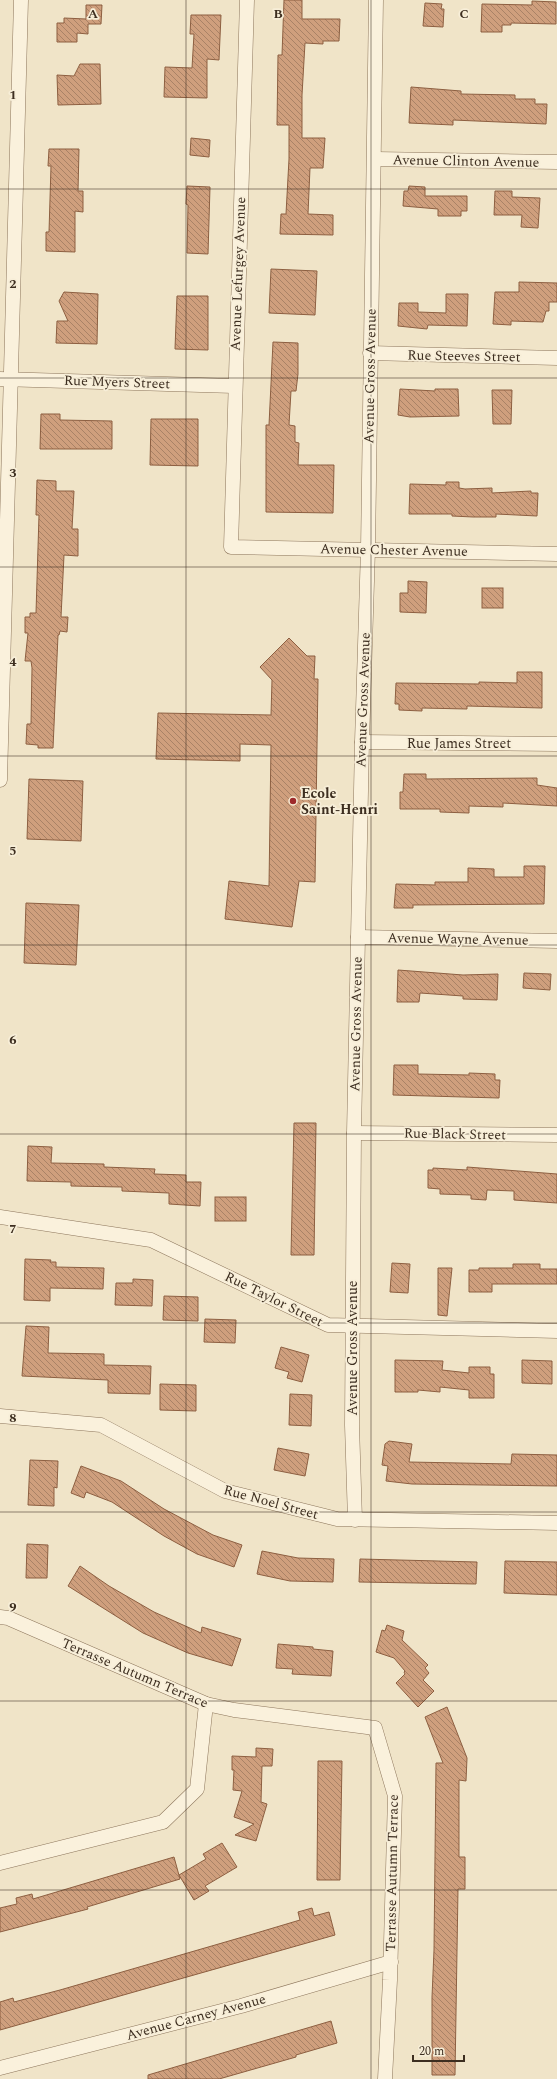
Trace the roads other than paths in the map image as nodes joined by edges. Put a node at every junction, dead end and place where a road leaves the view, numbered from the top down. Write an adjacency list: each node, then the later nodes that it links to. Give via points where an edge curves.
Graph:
1 (21, 0): 8 (street)
2 (247, 0): 9 (street, Avenue Lefurgey Avenue)
3 (376, 0): 4 (street, Avenue Gross Avenue)
4 (376, 159): 5 (street, Avenue Clinton Avenue); 6 (street, Avenue Gross Avenue)
5 (557, 162)
6 (370, 353): 7 (street, Rue Steeves Street); 11 (street, Avenue Gross Avenue)
7 (557, 358)
8 (6, 380): 9 (street, Rue Myers Street); 15 (street)
9 (234, 386): 10 (street, Avenue Lefurgey Avenue)
10 (231, 547): 11 (street, Avenue Chester Avenue)
11 (368, 549): 12 (street, Avenue Chester Avenue); 13 (street, Avenue Gross Avenue)
12 (557, 554)
13 (362, 742): 14 (street, Rue James Street); 16 (street, Avenue Gross Avenue)
14 (557, 744)
15 (0, 780)
16 (358, 937): 17 (street, Avenue Wayne Avenue); 18 (street, Avenue Gross Avenue)
17 (557, 941)
18 (354, 1133): 19 (street, Rue Black Street); 21 (street, Avenue Gross Avenue)
19 (557, 1135)
20 (0, 1216): 21 (street, Rue Taylor Street, via 151,1240 328,1325)
21 (352, 1327): 22 (street, Rue Taylor Street); 24 (street, Avenue Gross Avenue)
22 (557, 1331)
23 (0, 1416): 24 (street, Rue Noel Street, via 101,1425 225,1491 337,1519)
24 (355, 1520): 25 (street, Rue Noel Street)
25 (557, 1523)
26 (0, 1617): 27 (street, Terrasse Autumn Terrace, via 8,1618)
27 (206, 1704): 28 (street, via 197,1789 163,1822); 29 (street, Terrasse Autumn Terrace, via 234,1710 375,1728 395,1796)
28 (0, 1863)
29 (391, 1962): 30 (street, Avenue Carney Avenue, via 242,2006); 31 (street, Terrasse Autumn Terrace)
30 (0, 2068)
31 (385, 2079)

